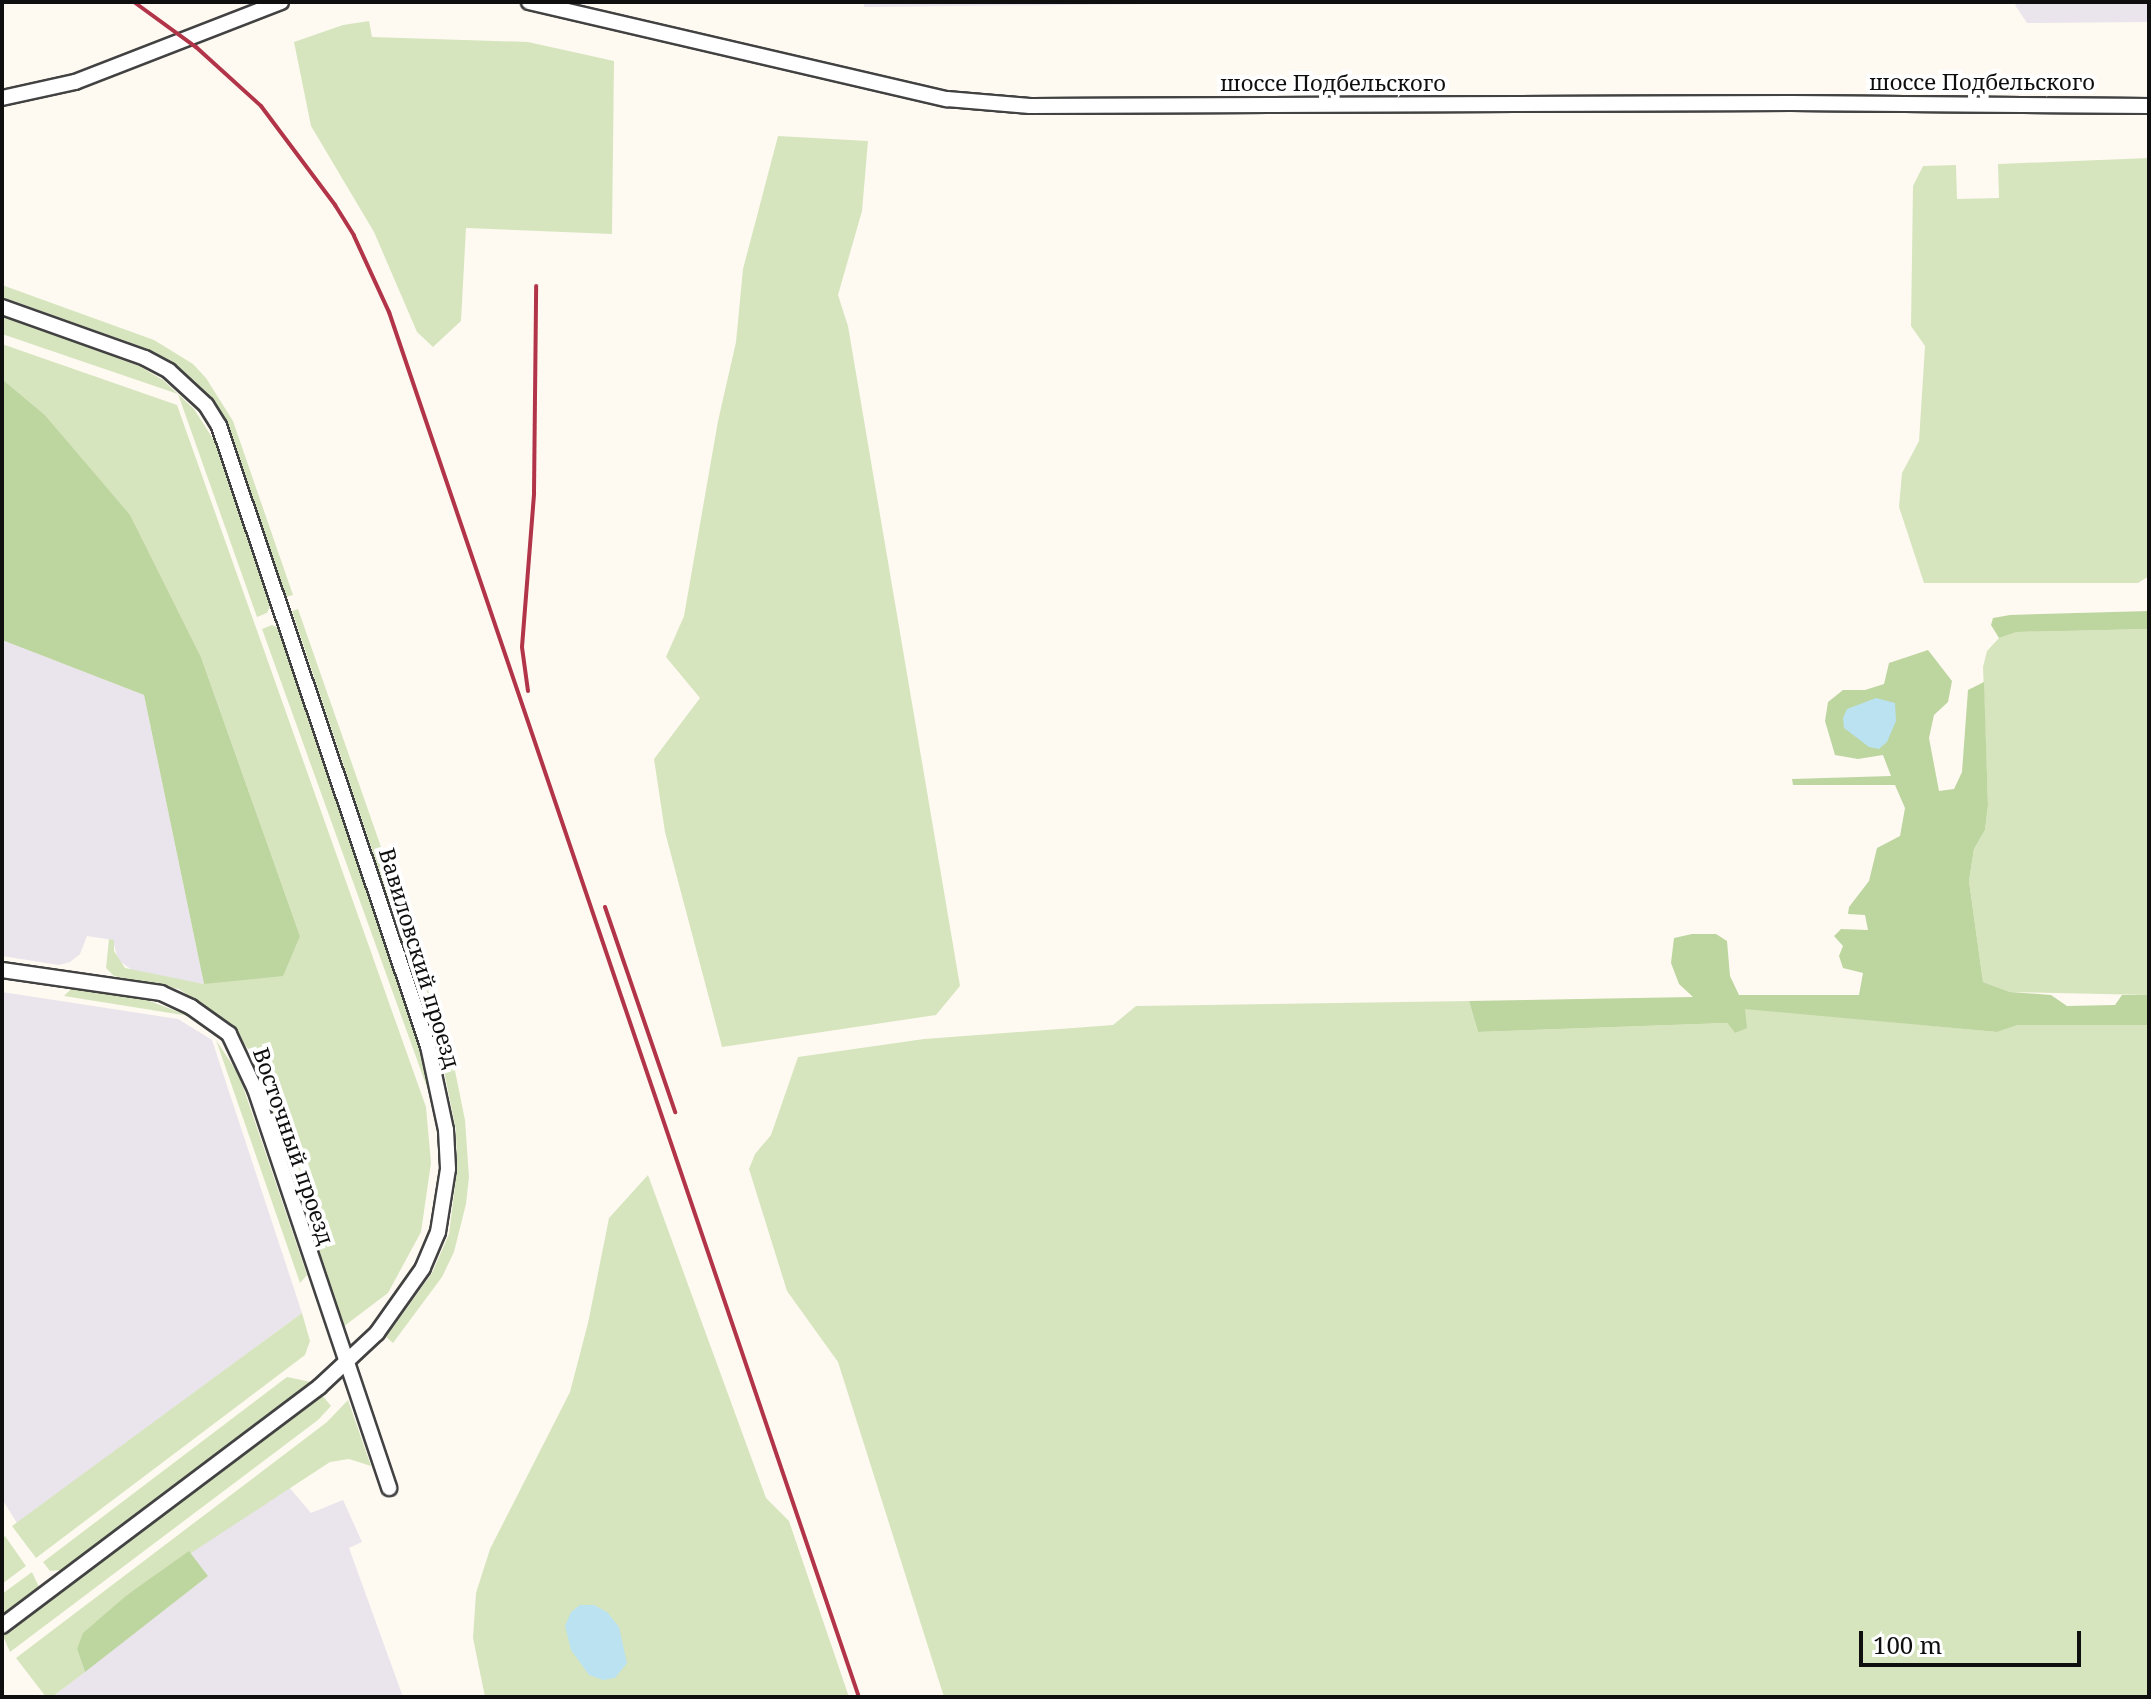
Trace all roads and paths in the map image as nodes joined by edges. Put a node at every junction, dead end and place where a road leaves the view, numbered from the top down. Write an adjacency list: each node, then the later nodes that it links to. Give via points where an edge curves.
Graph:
1 (281, 2): 3 (street, via 75,82)
2 (529, 2): 4 (street, шоссе Подбельского, via 947,99 1030,106)
3 (2, 98)
4 (2149, 106)
5 (2, 307): 7 (street, Вавиловский проезд, via 169,371 206,405 219,426 428,1046 446,1130 448,1169 438,1232 402,1303)
6 (2, 970): 7 (street, Восточный проезд, via 161,993 229,1034 255,1089)
7 (346, 1365): 8 (street, Восточный проезд); 9 (street, Вавиловский проезд)
8 (389, 1488)
9 (2, 1626)

